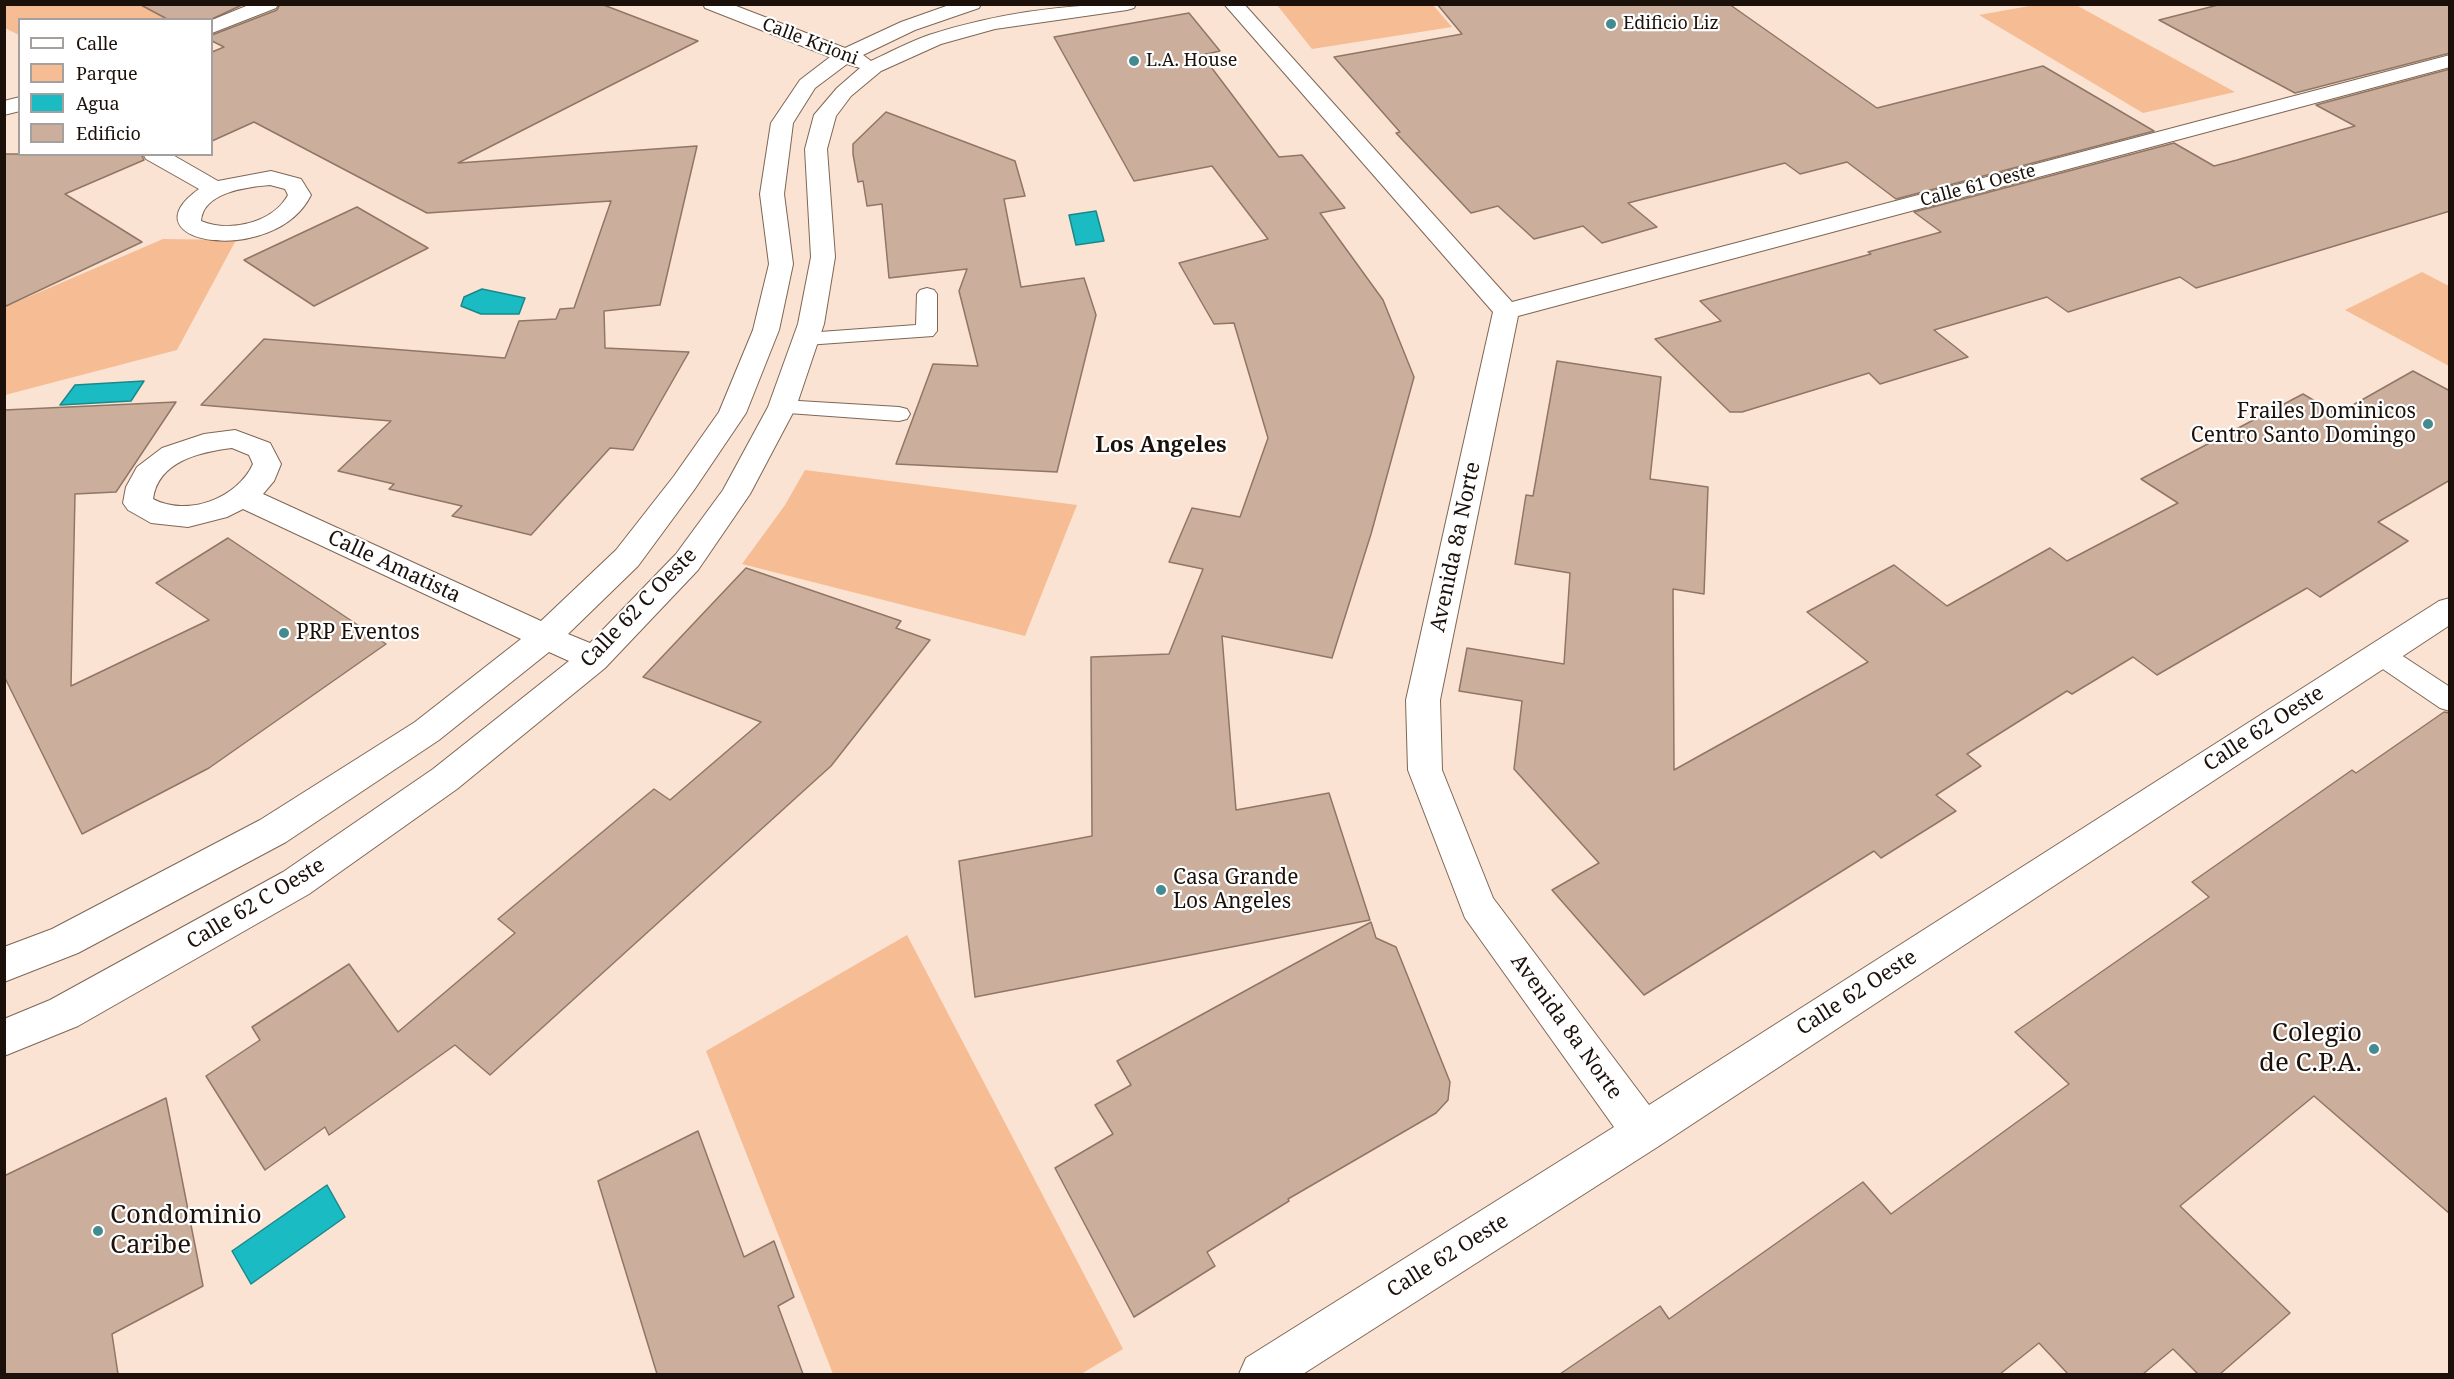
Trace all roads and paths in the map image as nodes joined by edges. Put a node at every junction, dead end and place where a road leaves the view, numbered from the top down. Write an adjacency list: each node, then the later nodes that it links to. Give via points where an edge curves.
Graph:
1 (269, 4): 6 (street)
2 (712, 4): 7 (street, Calle Krioni)
3 (972, 4): 7 (street, Calle 62 C Oeste, via 908,26)
4 (1127, 4): 9 (street, Calle 62 C Oeste, via 993,23 934,40)
5 (1233, 4): 13 (street)
6 (213, 27)
7 (846, 56): 9 (street, Calle Krioni); 19 (street, Calle 62 C Oeste, via 807,84 782,123 772,194 780,264 766,330 732,413 627,558)
8 (2450, 61): 13 (street, Calle 61 Oeste)
9 (874, 67): 14 (street, Calle 62 C Oeste, via 844,92 825,115 816,149 823,257)
10 (158, 156): 11 (street)
11 (216, 189)
12 (927, 294): 14 (lane, via 926,332)
13 (1506, 311): 25 (street, Avenida 8a Norte, via 1423,700 1425,770 1478,907)
14 (806, 339): 15 (street, Calle 62 C Oeste)
15 (782, 407): 16 (lane); 21 (street, Calle 62 C Oeste, via 735,494 687,562)
16 (898, 414)
17 (243, 497): 19 (street, Calle Amatista)
18 (2450, 609): 20 (street, Calle 62 Oeste)
19 (545, 637): 21 (street, Calle Amatista); 23 (street, Calle 62 C Oeste, via 427,731 273,831 65,941)
20 (2380, 654): 22 (lane); 25 (street, Calle 62 Oeste)
21 (594, 659): 24 (street, Calle 62 C Oeste, via 445,779 296,883 64,1013)
22 (2450, 701)
23 (4, 965)
24 (4, 1038)
25 (1644, 1132): 26 (street, Calle 62 Oeste)
26 (1262, 1374)

